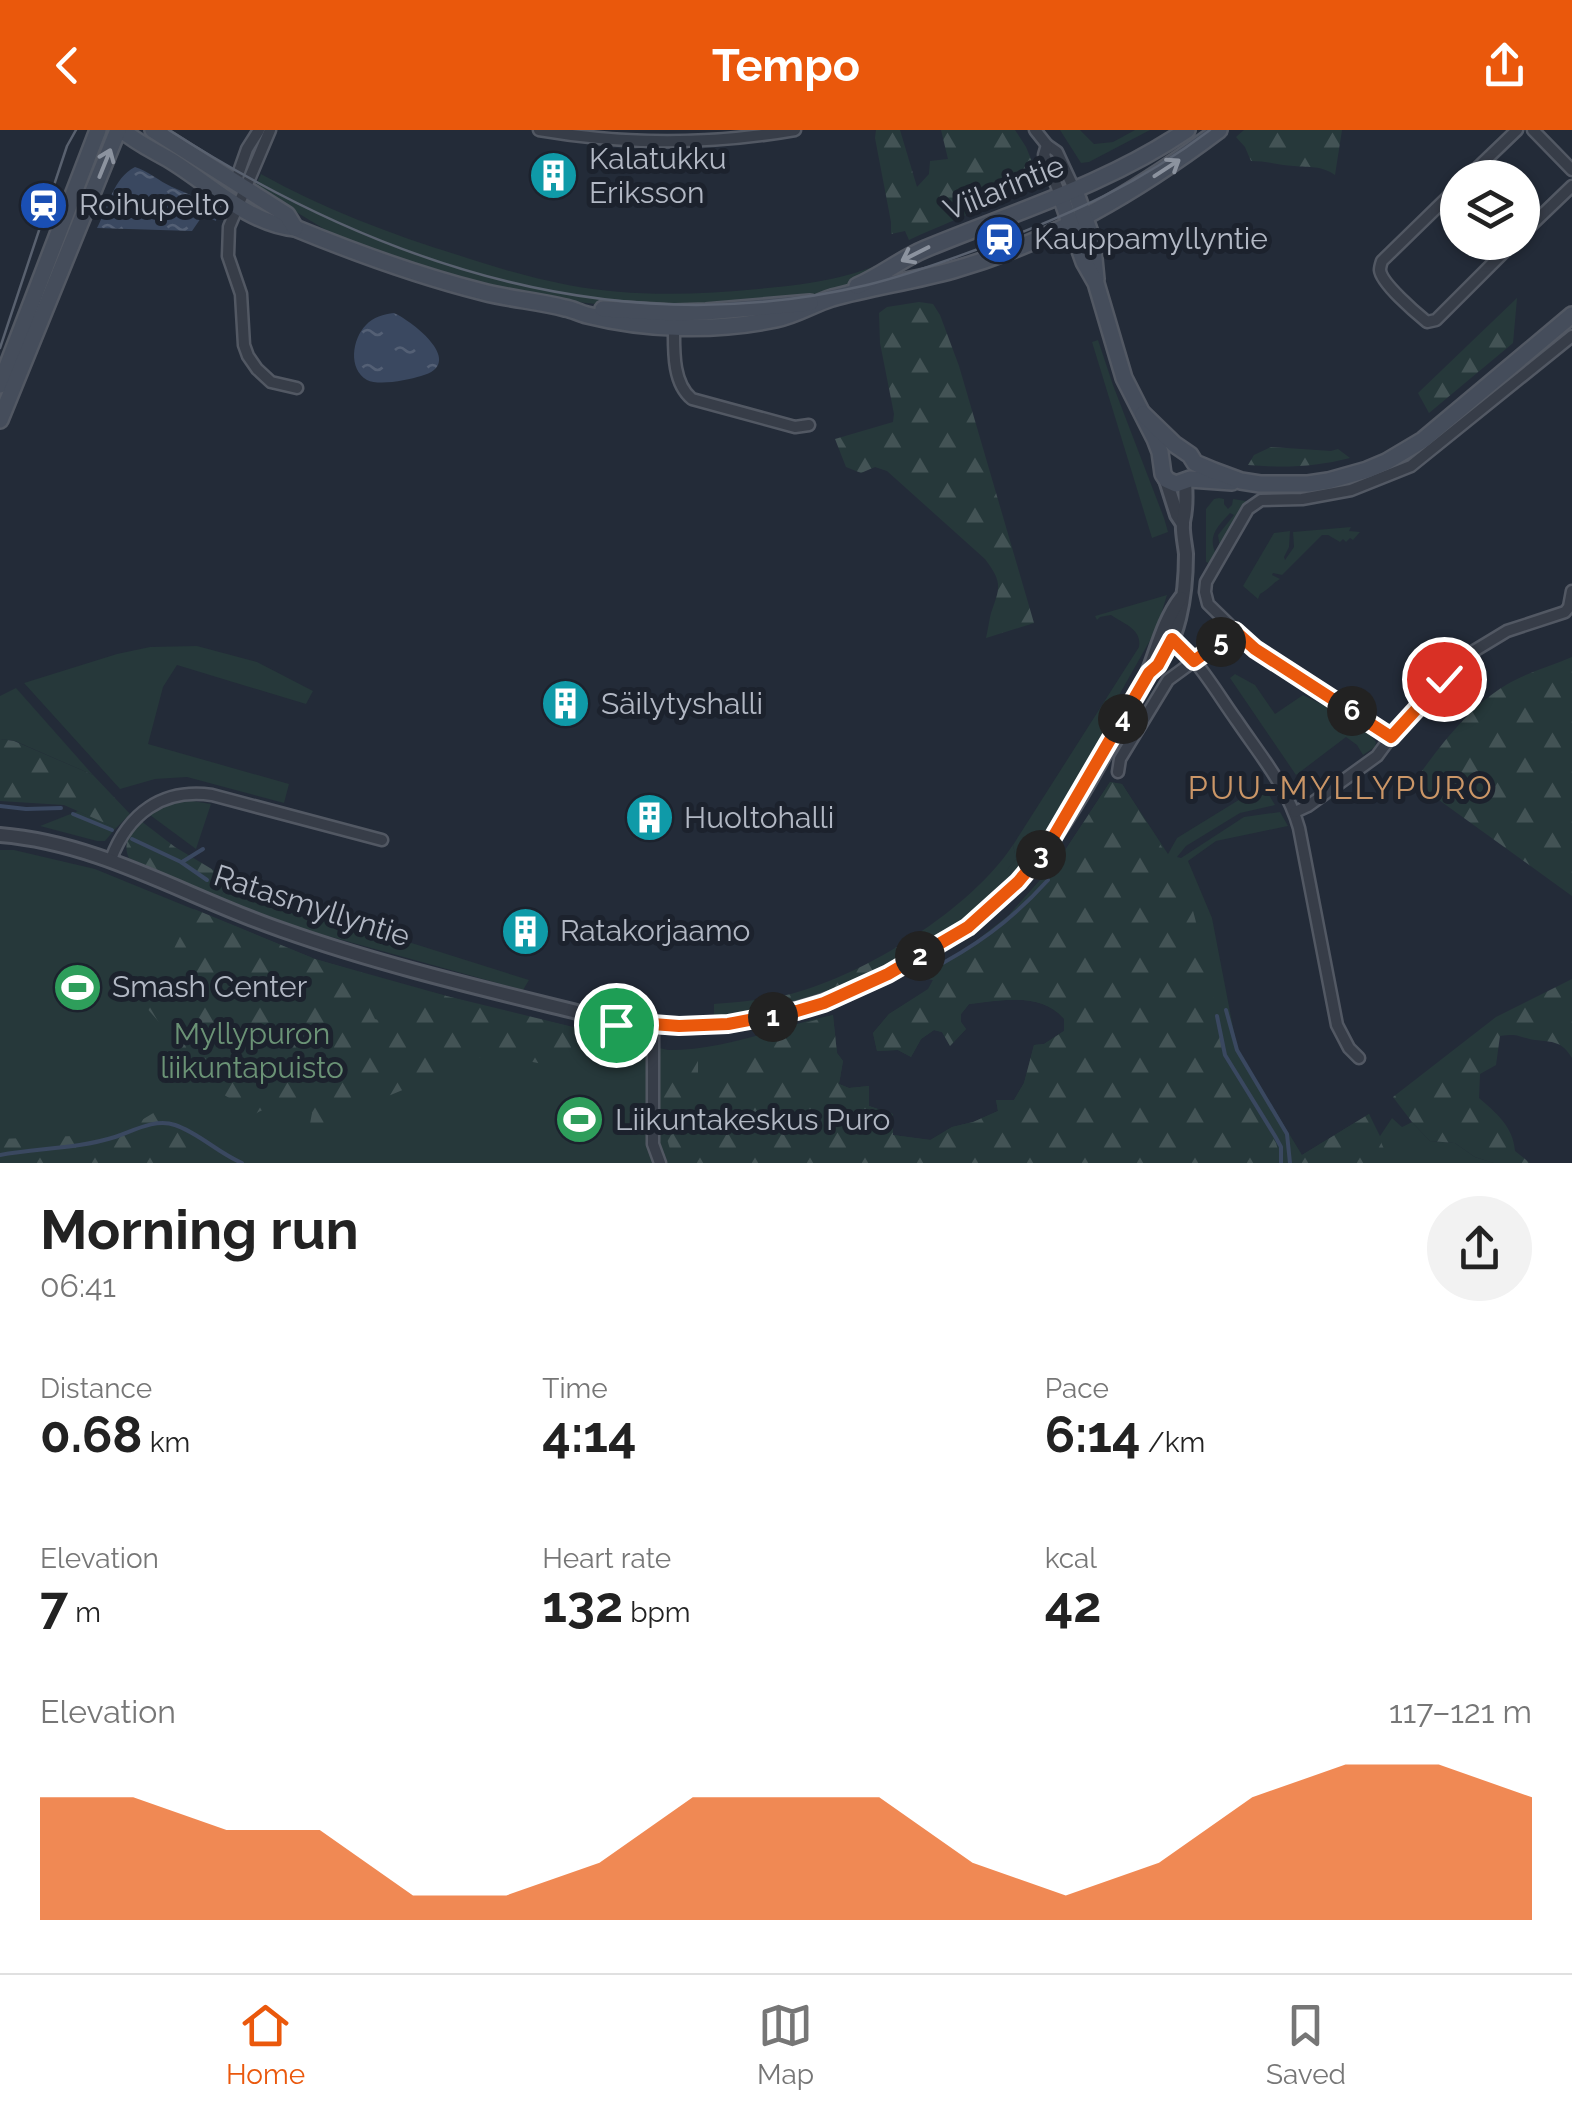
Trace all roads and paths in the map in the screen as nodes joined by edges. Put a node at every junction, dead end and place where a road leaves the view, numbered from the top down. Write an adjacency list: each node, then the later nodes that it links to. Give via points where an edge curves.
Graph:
1 (98, 130): 28 (main road)
2 (120, 130): 18 (main road, Viilarintie); 31 (main road, one-way to 2)
3 (153, 130): 15 (main road, Viilarintie)
4 (259, 130): 15 (street, via 243,157)
5 (270, 130): 15 (street)
6 (539, 130): 7 (street, via 663,142)
7 (795, 130)
8 (1036, 130): 17 (street, via 1057,152)
9 (1186, 130): 17 (main road, Viilarintie)
10 (1219, 130): 21 (main road, Viilarintie, one-way to 10)
11 (1516, 130): 13 (street)
12 (1532, 130): 14 (street)
13 (1485, 160)
14 (1572, 170)
15 (240, 185): 18 (street); 22 (main road, Viilarintie, via 287,215)
16 (1572, 186): 20 (street)
17 (1068, 194): 21 (main road); 24 (main road, Viilarintie, one-way to 24, via 921,251)
18 (237, 205): 22 (main road, Viilarintie); 29 (street, via 227,240 242,294 244,345 271,382)
19 (1440, 205): 23 (street, via 1380,268 1420,316 1436,320)
20 (1540, 217)
21 (1078, 222): 24 (main road, Viilarintie, via 957,269); 30 (main road, via 1084,262)
22 (295, 228): 26 (main road, Viilarintie, via 515,299 626,322)
23 (1496, 260)
24 (841, 296): 26 (main road, Viilarintie, via 774,320)
25 (1572, 315): 33 (main road, via 1439,428 1386,462 1308,484 1224,483)
26 (674, 320): 32 (street, via 678,376 692,398)
27 (1572, 336): 37 (street, via 1411,466 1333,494 1266,500 1248,509 1205,586 1208,604)
28 (0, 385)
29 (297, 388)
30 (1143, 414): 33 (main road); 34 (main road)
31 (0, 420)
32 (809, 426)
33 (1189, 469): 34 (main road, via 1175,484); 34 (street, via 1171,452); 35 (street, Ratasmyllyntie)
34 (1163, 471): 35 (street, Ratasmyllyntie)
35 (1183, 524): 38 (street, Ratasmyllyntie, via 1182,610)
36 (1572, 592): 40 (street, via 1565,612 1469,654)
37 (1235, 631): 39 (street); 40 (street)
38 (1168, 636): 39 (street); 46 (street, Ratasmyllyntie, via 1048,846 968,927 824,1003 728,1024)
39 (1194, 661): 41 (street, via 1168,680); 42 (street)
40 (1391, 737): 42 (street, via 1377,756)
41 (1118, 772)
42 (1294, 812): 47 (street, via 1337,1025)
43 (0, 836): 45 (street, Ratasmyllyntie)
44 (382, 840): 45 (street, via 189,794 162,800 135,819)
45 (111, 860): 46 (street, Ratasmyllyntie, via 284,931 513,996)
46 (646, 1024): 48 (street, via 653,1144)
47 (1359, 1058)
48 (660, 1163)

